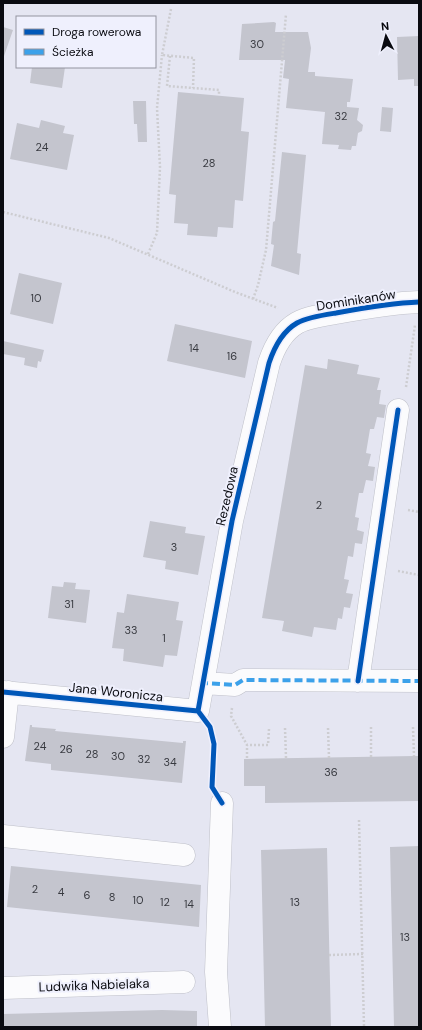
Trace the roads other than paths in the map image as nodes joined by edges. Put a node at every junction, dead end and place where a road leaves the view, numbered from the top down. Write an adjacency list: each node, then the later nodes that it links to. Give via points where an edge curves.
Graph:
1 (419, 302): 2 (street, Dominikanów, via 336,313)
2 (297, 323): 6 (street, Rezedowa, via 274,349 269,363 232,521)
3 (398, 410): 4 (street)
4 (358, 681): 5 (street); 6 (street, via 243,680 235,686)
5 (419, 681)
6 (203, 683): 7 (street, Jana Woronicza, via 198,711)
7 (5, 692): 8 (street)
8 (3, 737)
9 (222, 803): 14 (street, via 216,972)
10 (3, 836): 11 (street)
11 (184, 855)
12 (184, 982): 13 (street, Ludwika Nabielaka)
13 (3, 988)
14 (220, 1027)

